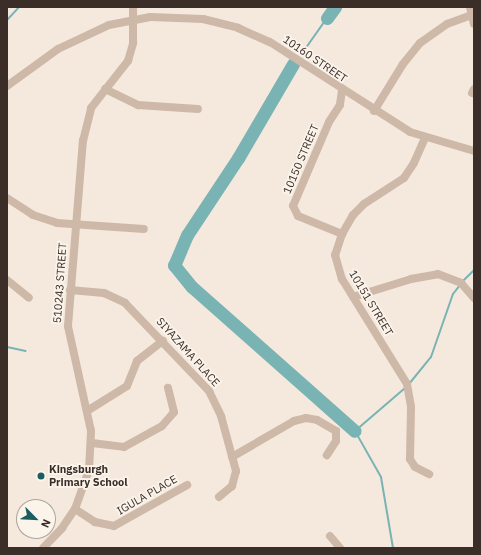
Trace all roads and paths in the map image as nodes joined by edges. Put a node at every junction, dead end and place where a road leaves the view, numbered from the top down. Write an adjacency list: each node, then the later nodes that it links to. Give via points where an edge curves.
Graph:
1 (133, 7): 3 (street, 510243 STREET)
2 (472, 12): 4 (street); 9 (street, via 447,24 420,43)
3 (134, 19): 5 (street, 10160 STREET, via 76,39); 6 (street, 510243 STREET, via 133,43 128,61); 7 (street, 10160 STREET, via 186,17 238,28 270,42)
4 (474, 24)
5 (7, 86)
6 (105, 89): 8 (street, via 138,105); 13 (street, 510243 STREET, via 91,108 85,127)
7 (342, 90): 9 (street, 10160 STREET); 15 (street, 10150 STREET, via 340,105 329,122 293,206 298,216)
8 (198, 109)
9 (374, 111): 10 (street, 10160 STREET)
10 (425, 138): 11 (street, 10160 STREET); 15 (street, 10151 STREET, via 404,178 359,209)
11 (474, 151)
12 (7, 198): 13 (street, via 42,220)
13 (76, 225): 14 (street); 17 (street, 510243 STREET)
14 (144, 229)
15 (342, 234): 18 (street, 10151 STREET, via 335,255 336,263)
16 (7, 280): 19 (street)
17 (70, 290): 21 (street, SIYAZAMA PLACE, via 104,293 125,302); 23 (street, 510243 STREET, via 69,339)
18 (353, 297): 20 (street, via 410,279 438,274 461,283); 27 (street, 10151 STREET, via 407,384 411,407 410,459 415,467)
19 (29, 298)
20 (474, 298)
21 (163, 341): 23 (street, via 137,360 127,386); 26 (street, SIYAZAMA PLACE, via 214,398)
22 (168, 388): 24 (street, via 174,412 162,426 124,447)
23 (87, 411): 24 (street, 510243 STREET)
24 (92, 443): 30 (street, 510243 STREET, via 88,477)
25 (327, 454): 26 (street, via 336,441 336,431 317,420 306,418 294,421)
26 (232, 457): 29 (street, SIYAZAMA PLACE, via 236,479)
27 (429, 474)
28 (187, 485): 30 (street, IGULA PLACE, via 114,526 95,522)
29 (219, 497)
30 (75, 509): 32 (street, 510243 STREET, via 62,528)
31 (330, 536): 33 (street)
32 (43, 548)
33 (340, 548)

